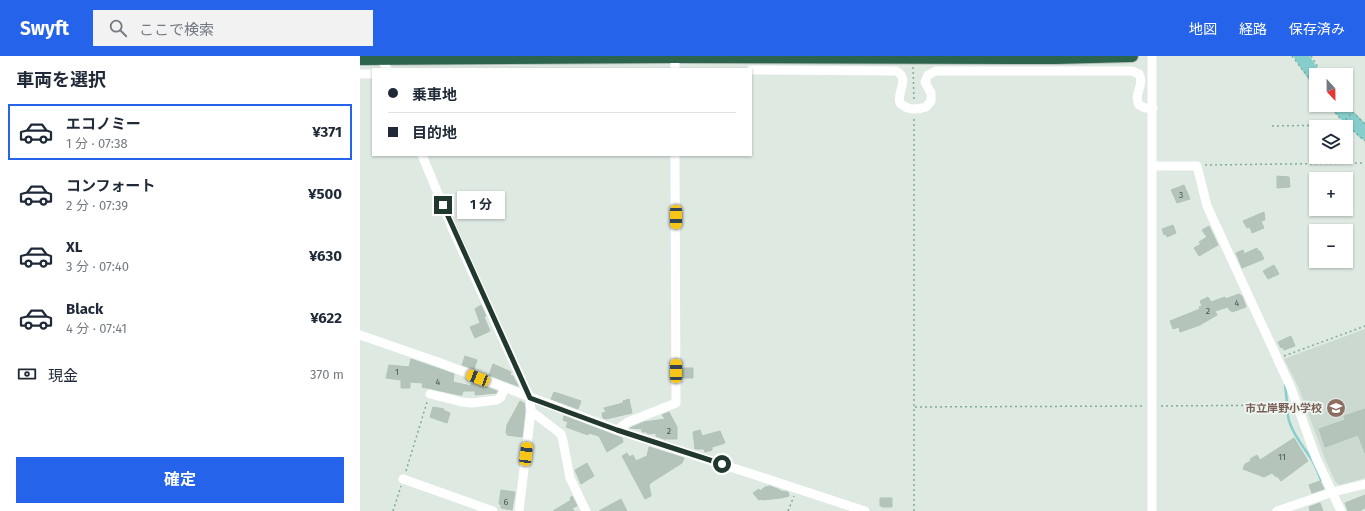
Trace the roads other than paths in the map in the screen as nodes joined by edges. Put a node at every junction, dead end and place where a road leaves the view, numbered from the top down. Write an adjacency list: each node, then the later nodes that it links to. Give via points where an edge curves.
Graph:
1 (1132, 56): 4 (highway)
2 (1152, 56): 9 (street)
3 (360, 59): 5 (highway)
4 (675, 61): 5 (highway)
5 (383, 62)
6 (752, 70): 9 (street, via 896,72 902,76 904,83 899,96 900,103 907,108 926,107 931,101 925,82 932,72 1132,71 1139,74 1142,81 1136,98 1139,105)
7 (360, 74): 8 (street)
8 (372, 74)
9 (1153, 108): 12 (street)
10 (422, 156): 16 (street, via 453,230)
11 (675, 156): 18 (street, via 676,404 628,422)
12 (1153, 166): 21 (street, via 1197,166 1208,206); 27 (street)
13 (360, 335): 14 (street)
14 (505, 388): 15 (street, via 497,400 472,402); 16 (street)
15 (430, 394)
16 (530, 398): 17 (street); 18 (street)
17 (532, 411): 24 (street); 25 (street, via 560,434 570,478)
18 (617, 430): 26 (street)
19 (403, 479): 23 (street)
20 (1365, 484): 21 (street)
21 (1333, 492): 22 (street); 29 (street)
22 (1304, 507): 28 (street)
23 (493, 511)
24 (519, 511)
25 (586, 511)
26 (864, 511)
27 (1152, 511)
28 (1277, 511)
29 (1341, 511)

